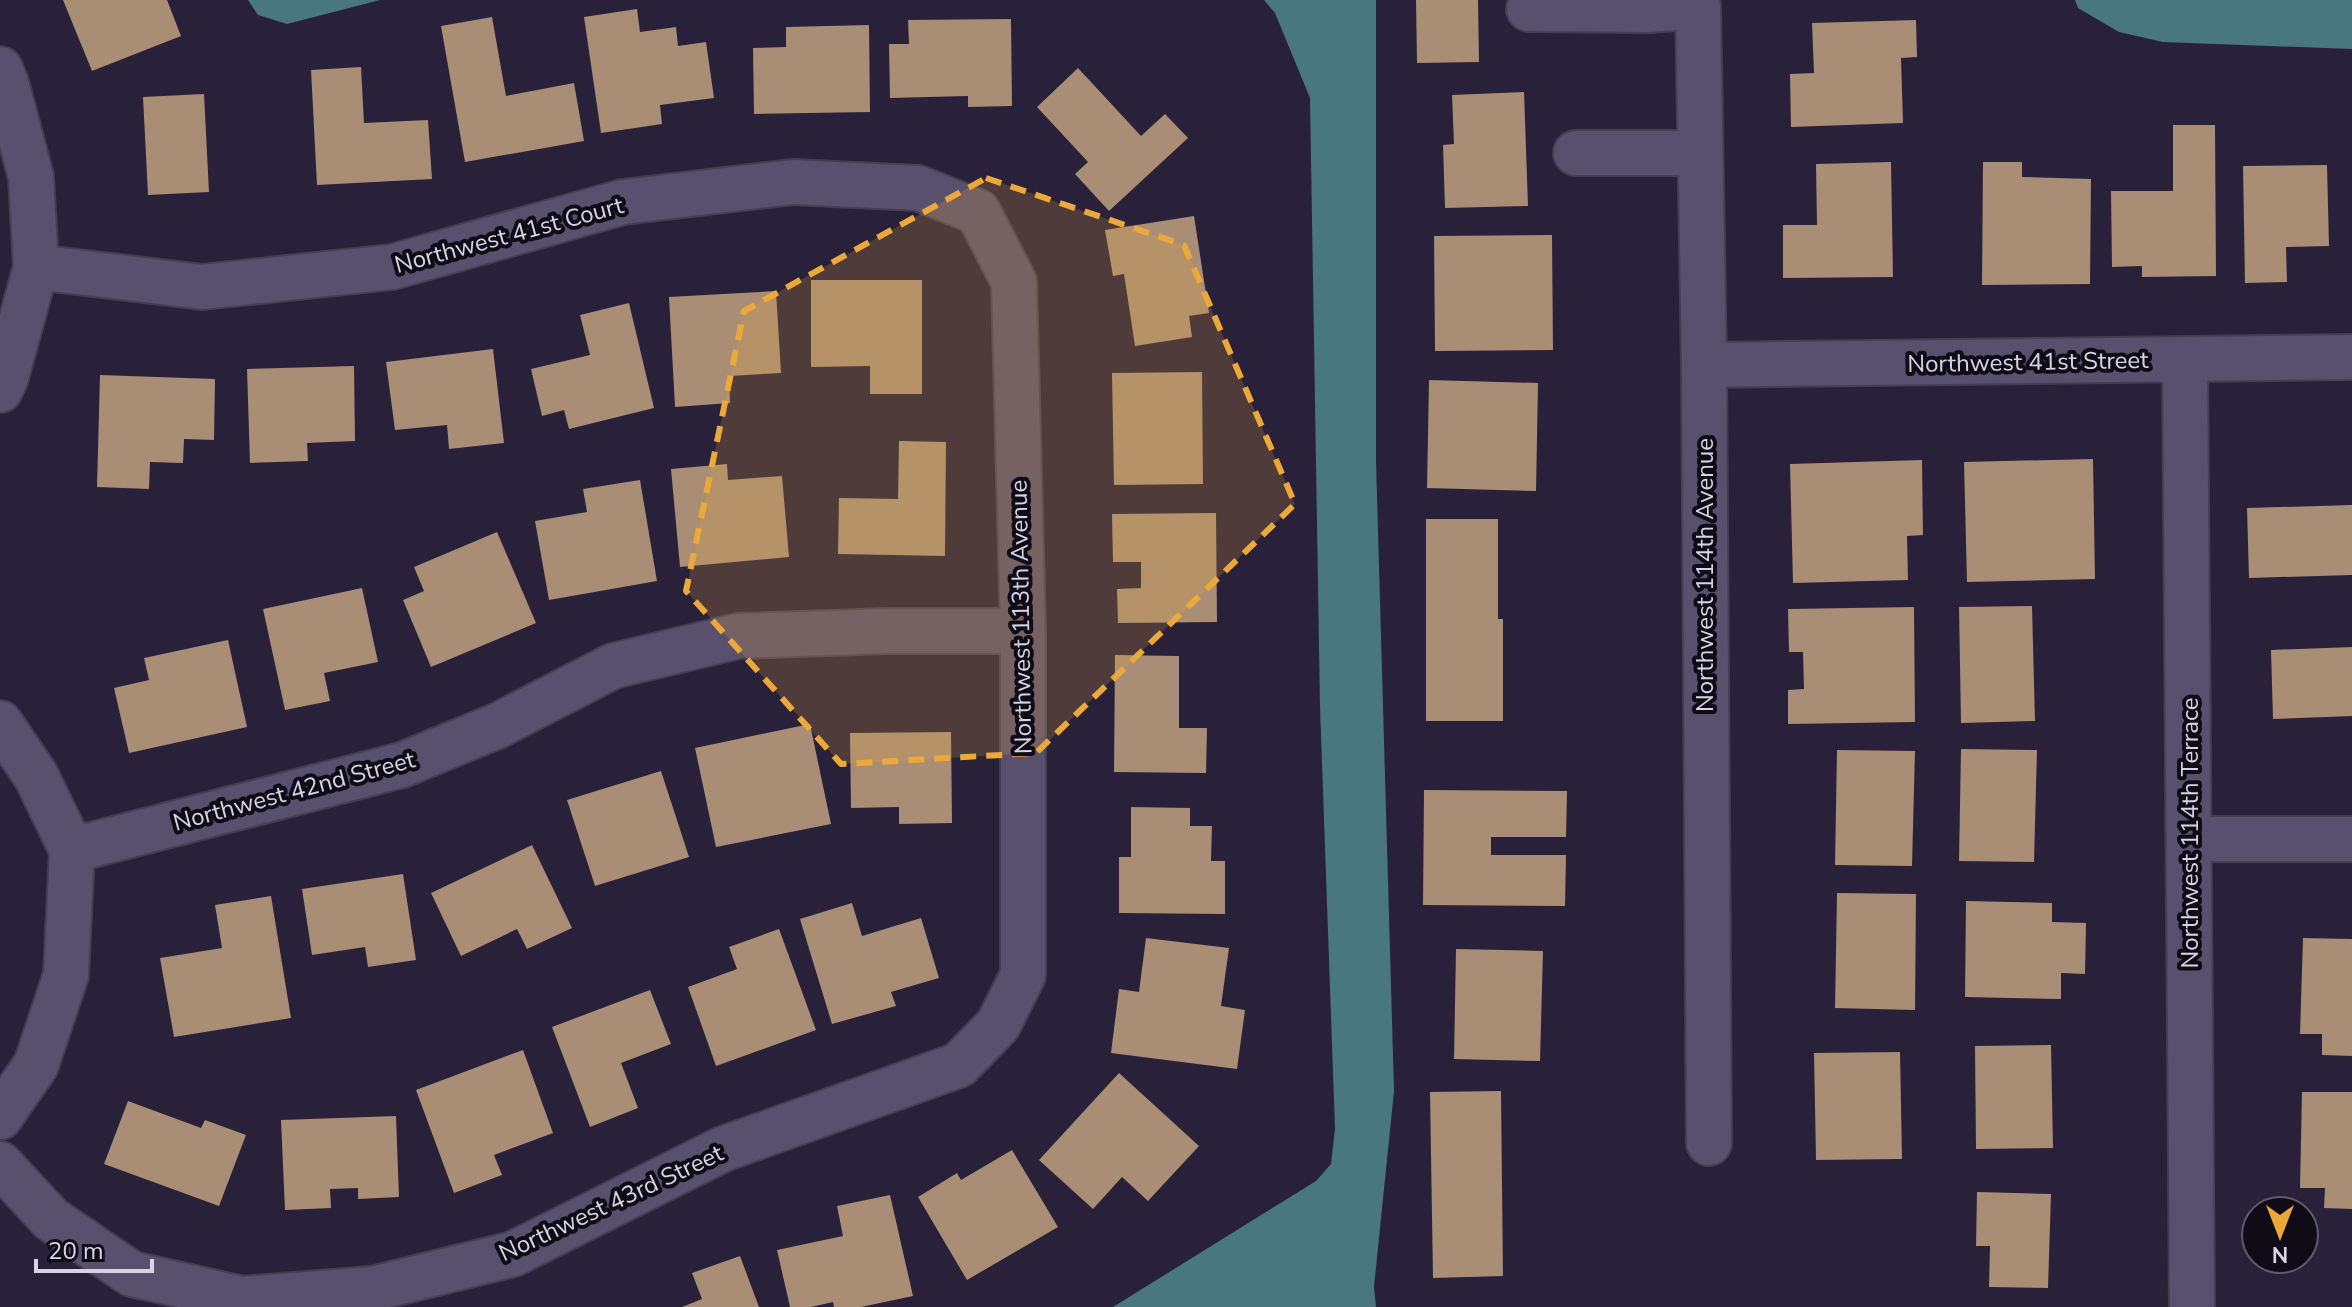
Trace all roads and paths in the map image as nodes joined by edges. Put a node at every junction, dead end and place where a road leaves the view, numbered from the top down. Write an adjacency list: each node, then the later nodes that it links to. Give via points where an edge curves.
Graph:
1 (1529, 9): 4 (street, Northwest 114th Avenue, via 1698,6)
2 (0, 69): 6 (street, via 31,177)
3 (1576, 153): 4 (street)
4 (1700, 153): 9 (street, Northwest 114th Avenue)
5 (978, 212): 6 (street, Northwest 41st Court, via 918,188 793,182 623,202 376,269 202,287); 11 (street, Northwest 113th Avenue, via 1014,282)
6 (36, 267): 10 (street)
7 (2352, 357): 8 (street, Northwest 41st Street)
8 (2185, 360): 9 (street, Northwest 41st Street); 13 (street, Northwest 114th Terrace)
9 (1704, 365): 18 (street, Northwest 114th Avenue)
10 (0, 390)
11 (1023, 631): 15 (street, Northwest 42nd Street, via 738,636 613,666 497,726 402,765); 16 (street, Northwest 113th Avenue, via 1023,975)
12 (0, 723): 15 (street, via 36,776)
13 (2190, 839): 14 (street); 20 (street, Northwest 114th Terrace)
14 (2352, 839)
15 (72, 850): 17 (street, via 66,975 36,1065)
16 (998, 1025): 19 (street, Northwest 43rd Street, via 959,1065 723,1149 513,1254 372,1289 242,1299 132,1274 51,1219)
17 (0, 1117)
18 (1709, 1143)
19 (0, 1164)
20 (2192, 1307)

